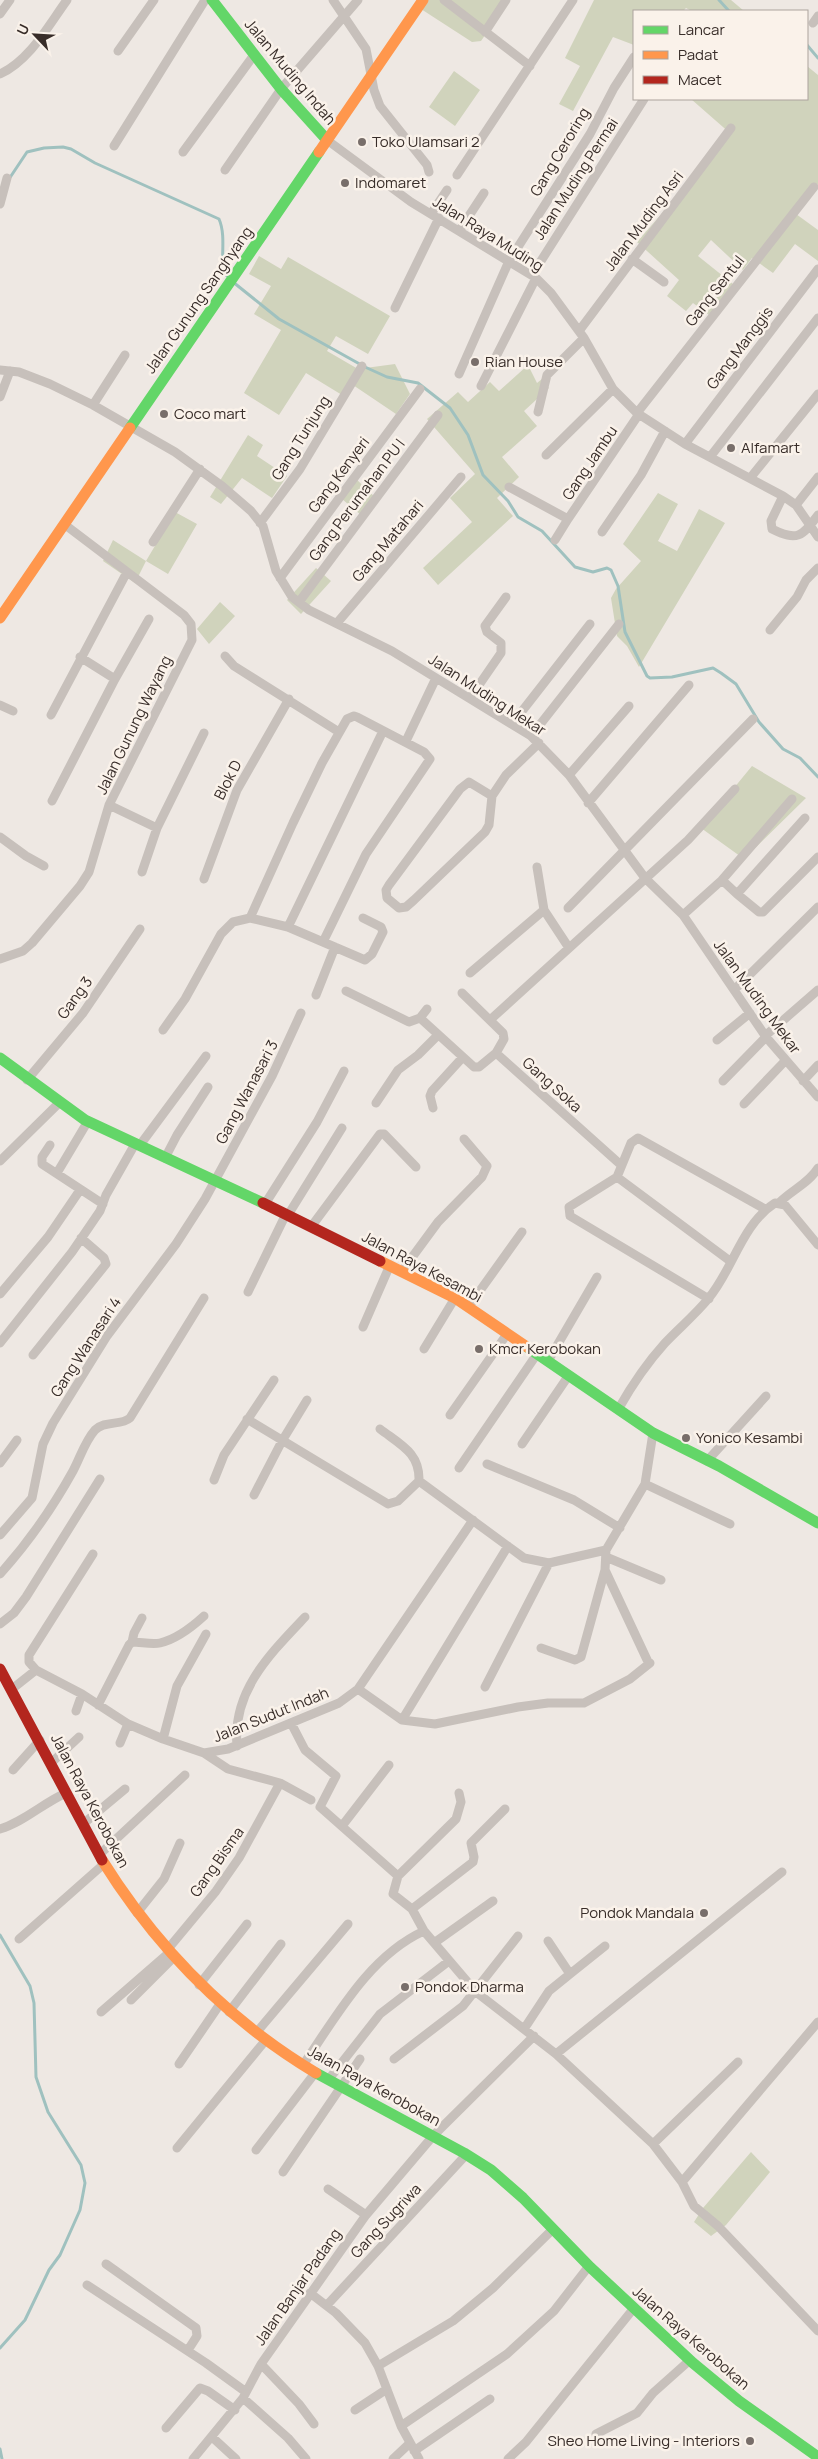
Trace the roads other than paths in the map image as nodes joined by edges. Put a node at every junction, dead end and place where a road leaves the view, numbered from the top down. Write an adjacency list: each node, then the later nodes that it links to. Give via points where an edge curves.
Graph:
1 (10, 0): 12 (street)
2 (67, 0): 19 (street, via 27,54 11,69)
3 (154, 0): 15 (street)
4 (205, 0): 25 (street)
5 (212, 0): 16 (main road, Jalan Muding Indah)
6 (333, 0): 13 (street)
7 (358, 0): 13 (street)
8 (423, 0): 20 (main road, Jalan Gunung Sanghyang)
9 (444, 0): 14 (street)
10 (506, 0): 14 (street)
11 (573, 0): 18 (street)
12 (0, 14)
13 (344, 18): 20 (street, via 366,49); 21 (street)
14 (485, 32): 18 (street)
15 (118, 50)
16 (254, 55): 21 (main road, Jalan Muding Indah); 26 (street)
17 (633, 59): 38 (street, Gang Ceroring, via 590,134)
18 (530, 66): 29 (street)
19 (0, 74)
20 (373, 75): 24 (main road, Jalan Gunung Sanghyang); 28 (street, via 380,106 428,165)
21 (281, 90): 24 (main road, Jalan Muding Indah); 27 (street)
22 (643, 100): 40 (street, Jalan Muding Permai)
23 (731, 128): 37 (street, Jalan Muding Asri)
24 (327, 140): 35 (street, Jalan Raya Muding); 58 (main road, Jalan Gunung Sanghyang)
25 (114, 146)
26 (183, 152)
27 (225, 170)
28 (429, 172)
29 (457, 175)
30 (7, 178): 34 (street)
31 (814, 187): 56 (street, Gang Sentul)
32 (447, 190): 35 (street)
33 (484, 193): 36 (street)
34 (0, 204)
35 (435, 216): 36 (street, Jalan Raya Muding); 42 (street)
36 (459, 231): 38 (street, Jalan Raya Muding)
37 (632, 260): 41 (street); 44 (street, Jalan Muding Asri)
38 (509, 261): 40 (street, Jalan Raya Muding); 48 (street, Gang Ceroring)
39 (818, 269): 60 (street, Gang Manggis)
40 (534, 276): 44 (street, Jalan Raya Muding, via 551,293); 49 (street, Jalan Muding Permai)
41 (664, 282)
42 (395, 308)
43 (818, 318): 62 (street)
44 (581, 334): 51 (street, Jalan Raya Muding); 55 (street, Jalan Muding Asri, via 547,375)
45 (125, 355): 54 (street)
46 (362, 366): 72 (street, Gang Tunjung, via 300,469)
47 (5, 371): 53 (street); 54 (street, Jalan Muding Mekar, via 34,376)
48 (459, 374)
49 (481, 386)
50 (420, 389): 81 (street, Gang Kenyeri)
51 (612, 389): 56 (street, Jalan Raya Muding); 61 (street)
52 (818, 394): 65 (street)
53 (0, 397)
54 (93, 405): 58 (street, Jalan Muding Mekar)
55 (538, 412)
56 (638, 413): 59 (street, Jalan Raya Muding); 71 (street, Gang Jambu)
57 (438, 415): 83 (street, Gang Perumahan PU I)
58 (130, 426): 63 (street, Jalan Muding Mekar); 73 (main road, Jalan Gunung Sanghyang)
59 (665, 431): 60 (street, Jalan Raya Muding); 75 (street, via 641,475)
60 (685, 444): 62 (street, Jalan Raya Muding)
61 (546, 455)
62 (710, 457): 65 (street, Jalan Raya Muding)
63 (200, 470): 72 (street, Jalan Muding Mekar, via 251,511); 78 (street)
64 (460, 477): 86 (street, Gang Matahari)
65 (751, 477): 68 (street, Jalan Raya Muding)
66 (818, 477): 69 (street)
67 (509, 486): 71 (street, Gang Jambu)
68 (783, 496): 69 (street, Jalan Raya Muding); 74 (street, via 771,527 786,535 797,536)
69 (796, 505): 74 (street, Jalan Raya Muding)
70 (818, 515): 74 (street)
71 (568, 519): 77 (street)
72 (260, 523): 81 (street, Jalan Muding Mekar)
73 (64, 524): 80 (street, Jalan Gunung Wayang); 84 (main road, Jalan Gunung Sanghyang)
74 (807, 530): 76 (street, Jalan Raya Muding)
75 (602, 532)
76 (818, 537)
77 (555, 540)
78 (153, 542)
79 (818, 568): 89 (street)
80 (127, 572): 91 (street); 115 (street, Jalan Gunung Wayang, via 184,615 192,630 192,640)
81 (280, 578): 83 (street, Jalan Muding Mekar, via 287,592)
82 (506, 597): 95 (street, via 485,628 501,643 501,653)
83 (299, 602): 86 (street, Jalan Muding Mekar)
84 (0, 618)
85 (149, 618): 92 (street)
86 (336, 623): 93 (street, Jalan Muding Mekar)
87 (590, 624): 102 (street)
88 (619, 624): 106 (street)
89 (770, 630)
90 (225, 656): 96 (street, via 234,666)
91 (80, 657): 92 (street); 100 (street)
92 (115, 678): 113 (street)
93 (436, 678): 95 (street, Jalan Muding Mekar); 107 (street)
94 (689, 685): 114 (street)
95 (470, 698): 102 (street, Jalan Muding Mekar)
96 (289, 699): 104 (street); 125 (street, Blok D, via 237,790)
97 (0, 705): 99 (street)
98 (629, 706): 109 (street)
99 (13, 711)
100 (51, 715)
101 (753, 718): 119 (street)
102 (512, 724): 106 (street, Jalan Muding Mekar)
103 (383, 731): 104 (street, via 354,716); 107 (street); 134 (street)
104 (339, 732): 132 (street)
105 (204, 734): 117 (street)
106 (531, 736): 108 (street, Jalan Muding Mekar)
107 (406, 741): 136 (street, via 428,754 429,761 366,854)
108 (539, 743): 109 (street, Jalan Muding Mekar); 111 (street, via 506,775)
109 (569, 775): 114 (street, Jalan Muding Mekar)
110 (735, 788): 124 (street, via 688,840)
111 (492, 796): 111 (street, via 489,825 485,832 406,907 399,908 387,898 386,890 400,868 465,784 473,783)
112 (792, 799): 126 (street)
113 (52, 801)
114 (588, 803): 119 (street, Jalan Muding Mekar)
115 (109, 805): 117 (street); 139 (street, Jalan Gunung Wayang, via 89,872 80,886 32,943 23,951)
116 (805, 818): 127 (street)
117 (157, 828): 123 (street)
118 (0, 837): 121 (street)
119 (624, 852): 124 (street, Jalan Muding Mekar); 129 (street)
120 (818, 857): 127 (street, via 763,912)
121 (44, 866)
122 (537, 867): 130 (street)
123 (142, 872)
124 (644, 878): 131 (street, Jalan Muding Mekar); 138 (street)
125 (204, 879)
126 (722, 880): 127 (street); 131 (street)
127 (737, 894)
128 (818, 907): 141 (street)
129 (568, 908)
130 (544, 910): 138 (street); 140 (street)
131 (683, 915): 141 (street, Jalan Muding Mekar)
132 (250, 918): 134 (street); 151 (street, via 227,926)
133 (363, 918): 137 (street, via 381,927 383,932 368,958 361,960)
134 (288, 927): 136 (street)
135 (140, 929): 162 (street, Gang 3, via 83,1013)
136 (323, 942): 137 (street)
137 (336, 947): 145 (street)
138 (569, 948): 150 (street)
139 (0, 959)
140 (470, 973)
141 (734, 990): 148 (street, Jalan Muding Mekar)
142 (818, 990): 153 (street)
143 (346, 991): 149 (street, via 406,1021)
144 (462, 993): 150 (street)
145 (316, 995)
146 (427, 1009): 149 (street)
147 (301, 1013): 183 (street, Gang Wanasari 3, via 272,1076)
148 (750, 1014): 153 (street, Jalan Muding Mekar); 154 (street)
149 (420, 1018): 152 (street)
150 (490, 1020): 155 (street, via 504,1039)
151 (163, 1030)
152 (438, 1035): 157 (street); 168 (street, via 398,1070)
153 (766, 1037): 158 (street, Jalan Muding Mekar); 164 (street)
154 (717, 1040)
155 (496, 1053): 157 (street, via 479,1067); 178 (street, Gang Soka)
156 (206, 1056): 174 (street)
157 (463, 1057): 170 (street, via 432,1090)
158 (785, 1061): 163 (street, Jalan Muding Mekar); 169 (street)
159 (2, 1063): 162 (main road, Jalan Raya Kesambi)
160 (818, 1065): 163 (street)
161 (344, 1070): 187 (street, via 317,1122)
162 (27, 1080): 167 (main road, Jalan Raya Kesambi)
163 (803, 1080): 166 (street, Jalan Muding Mekar)
164 (723, 1081)
165 (208, 1087): 176 (street)
166 (818, 1096)
167 (59, 1103): 171 (main road, Jalan Raya Kesambi); 177 (street)
168 (376, 1103)
169 (744, 1104)
170 (433, 1108)
171 (88, 1122): 174 (main road, Jalan Raya Kesambi); 181 (street)
172 (342, 1128): 189 (street)
173 (464, 1139): 196 (street, via 486,1166 482,1177 438,1222)
174 (138, 1144): 176 (main road, Jalan Raya Kesambi); 186 (street)
175 (50, 1145): 181 (street, via 41,1161)
176 (165, 1158): 183 (main road, Jalan Raya Kesambi)
177 (0, 1161)
178 (621, 1165): 182 (street); 188 (street, via 631,1143 638,1138)
179 (416, 1167): 190 (street, via 384,1134 380,1134)
180 (818, 1168): 185 (street)
181 (57, 1173): 184 (street)
182 (617, 1177): 194 (street); 202 (street, via 569,1207 570,1216)
183 (214, 1181): 187 (main road, Jalan Raya Kesambi); 236 (street, Gang Wanasari 4, via 176,1244 108,1336 57,1416 45,1436 32,1498)
184 (80, 1190): 186 (street); 199 (street, via 48,1236)
185 (780, 1202): 188 (street); 193 (street)
186 (103, 1204): 192 (street)
187 (265, 1204): 189 (main road, Jalan Raya Kesambi)
188 (765, 1209): 194 (street)
189 (287, 1214): 190 (main road, Jalan Raya Kesambi); 198 (street)
190 (311, 1227): 195 (main road, Jalan Raya Kesambi)
191 (522, 1232): 203 (street)
192 (81, 1238): 206 (street); 209 (street, via 104,1258 106,1264)
193 (818, 1245)
194 (730, 1261): 202 (street)
195 (390, 1265): 196 (main road, Jalan Raya Kesambi); 204 (street)
196 (402, 1270): 201 (main road, Jalan Raya Kesambi)
197 (596, 1277): 210 (street)
198 (248, 1292)
199 (0, 1294)
200 (204, 1298): 242 (street, via 130,1418 95,1430 73,1472 33,1534)
201 (455, 1298): 203 (main road, Jalan Raya Kesambi); 207 (street)
202 (709, 1299): 215 (street, via 660,1349)
203 (469, 1306): 205 (main road, Jalan Raya Kesambi)
204 (362, 1327)
205 (507, 1334): 208 (main road, Jalan Raya Kesambi); 216 (street)
206 (0, 1343)
207 (424, 1349)
208 (537, 1354): 210 (main road, Jalan Raya Kesambi); 226 (street)
209 (33, 1355)
210 (548, 1361): 211 (main road, Jalan Raya Kesambi)
211 (569, 1374): 215 (main road, Jalan Raya Kesambi); 222 (street)
212 (274, 1380): 217 (street)
213 (766, 1396): 223 (street)
214 (307, 1400): 221 (street)
215 (618, 1408): 219 (main road, Jalan Raya Kesambi)
216 (450, 1415)
217 (247, 1419): 221 (street); 228 (street, via 224,1455)
218 (380, 1429): 229 (street, via 415,1457)
219 (652, 1433): 223 (main road, Jalan Raya Kesambi); 230 (street)
220 (17, 1440): 224 (street)
221 (282, 1441): 229 (street, via 388,1504 398,1502); 231 (street)
222 (522, 1444)
223 (707, 1460): 233 (main road, Jalan Raya Kesambi)
224 (0, 1463)
225 (487, 1464): 235 (street, via 574,1500)
226 (459, 1468)
227 (100, 1480): 247 (street, via 26,1597)
228 (214, 1480)
229 (419, 1481): 232 (street)
230 (646, 1484): 234 (street); 235 (street)
231 (254, 1495)
232 (473, 1520): 237 (street); 255 (street, Jalan Sudut Indah)
233 (817, 1520)
234 (730, 1524)
235 (620, 1528): 239 (street)
236 (0, 1535)
237 (508, 1546): 240 (street, via 524,1558); 257 (street)
238 (93, 1554): 252 (street, via 29,1655)
239 (606, 1554): 240 (street); 241 (street); 243 (street)
240 (550, 1563): 253 (street)
241 (606, 1570): 250 (street, via 581,1657 575,1660); 257 (street, via 650,1663 630,1679 584,1703 518,1706 435,1724)
242 (0, 1574)
243 (661, 1580)
244 (204, 1616): 249 (street, via 190,1629 160,1643)
245 (305, 1617): 262 (street, via 274,1650 249,1685 238,1708)
246 (142, 1618): 249 (street)
247 (0, 1624)
248 (206, 1634): 260 (street, via 176,1686)
249 (132, 1642): 256 (street)
250 (541, 1648)
251 (0, 1669): 254 (main road, Jalan Raya Kerobokan)
252 (35, 1672): 254 (street); 256 (street, Jalan Sudut Indah, via 79,1702)
253 (485, 1686)
254 (12, 1689): 261 (main road, Jalan Raya Kerobokan)
255 (358, 1689): 257 (street); 258 (street, Jalan Sudut Indah, via 339,1703)
256 (98, 1705): 260 (street, Jalan Sudut Indah, via 124,1732)
257 (402, 1720)
258 (291, 1723): 262 (street, Jalan Sudut Indah); 275 (street, via 305,1750 336,1776 319,1805)
259 (80, 1737): 264 (street)
260 (163, 1739): 263 (street, Jalan Sudut Indah)
261 (40, 1740): 264 (main road, Jalan Raya Kerobokan); 266 (street)
262 (237, 1746): 263 (street, Jalan Sudut Indah)
263 (207, 1755): 268 (street, via 228,1769)
264 (51, 1763): 270 (main road, Jalan Raya Kerobokan)
265 (389, 1765): 275 (street)
266 (13, 1770)
267 (185, 1775): 278 (street, via 135,1822)
268 (280, 1783): 272 (street); 293 (street, Gang Bisma, via 258,1826 216,1891)
269 (125, 1789): 274 (street)
270 (66, 1793): 274 (main road, Jalan Raya Kerobokan); 276 (street, via 22,1820)
271 (459, 1793): 280 (street, via 460,1810 456,1819)
272 (311, 1800)
273 (505, 1809): 282 (street, via 471,1843 473,1862)
274 (83, 1824): 278 (main road, Jalan Raya Kerobokan)
275 (342, 1826): 280 (street)
276 (0, 1829)
277 (180, 1843): 283 (street, via 164,1879)
278 (103, 1858): 283 (main road, Jalan Raya Kerobokan); 288 (street)
279 (782, 1872): 306 (street)
280 (398, 1876): 282 (street, via 393,1894)
281 (493, 1901): 290 (street)
282 (412, 1909): 286 (street)
283 (137, 1913): 293 (main road, Jalan Raya Kerobokan)
284 (247, 1924): 296 (street)
285 (348, 1924): 303 (street)
286 (424, 1931): 290 (street); 311 (street, via 411,1937 368,1975)
287 (518, 1936): 297 (street)
288 (19, 1939)
289 (548, 1940): 295 (street)
290 (434, 1943): 294 (street)
291 (281, 1944): 299 (street)
292 (605, 1946): 295 (street)
293 (170, 1953): 296 (main road, Jalan Raya Kerobokan); 298 (street); 300 (street)
294 (449, 1960): 297 (street); 313 (street, via 380,2014)
295 (570, 1974): 302 (street, via 550,1991)
296 (199, 1984): 299 (main road, Jalan Raya Kerobokan)
297 (476, 1992): 302 (street); 308 (street, via 463,2006)
298 (131, 2000)
299 (224, 2008): 303 (main road, Jalan Raya Kerobokan); 310 (street)
300 (101, 2012)
301 (818, 2022): 321 (street)
302 (524, 2029): 304 (street)
303 (256, 2033): 305 (main road, Jalan Raya Kerobokan)
304 (534, 2036): 306 (street); 315 (street, Jalan Banjar Padang)
305 (265, 2040): 311 (main road, Jalan Raya Kerobokan); 317 (street)
306 (556, 2054): 316 (street)
307 (360, 2059): 314 (street)
308 (394, 2059)
309 (738, 2062): 316 (street)
310 (179, 2064)
311 (303, 2065): 312 (main road, Jalan Raya Kerobokan)
312 (315, 2073): 313 (main road, Jalan Raya Kerobokan); 318 (street)
313 (329, 2079): 314 (main road, Jalan Raya Kerobokan)
314 (340, 2086): 315 (main road, Jalan Raya Kerobokan); 320 (street)
315 (433, 2136): 323 (street, Jalan Banjar Padang); 324 (main road, Jalan Raya Kerobokan, via 494,2172)
316 (653, 2144): 321 (street)
317 (176, 2148)
318 (256, 2150)
319 (465, 2156): 329 (street, Gang Sugriwa)
320 (283, 2172)
321 (682, 2182): 331 (street, via 689,2199 700,2212 718,2226)
322 (328, 2188): 323 (street)
323 (366, 2215): 328 (street, Jalan Banjar Padang)
324 (553, 2229): 326 (main road, Jalan Raya Kerobokan); 335 (street, via 453,2322)
325 (106, 2264): 332 (street, via 196,2328 197,2336)
326 (589, 2266): 330 (main road, Jalan Raya Kerobokan); 342 (street, via 554,2311 507,2354)
327 (87, 2286): 332 (street)
328 (310, 2294): 334 (street, Jalan Banjar Padang); 335 (street, via 352,2328)
329 (328, 2304)
330 (634, 2308): 333 (main road, Jalan Raya Kerobokan); 352 (street, via 526,2442)
331 (818, 2331)
332 (188, 2350): 337 (street)
333 (690, 2360): 344 (street, via 653,2393 637,2413); 347 (main road, Jalan Raya Kerobokan, via 736,2398)
334 (261, 2364): 337 (street, Jalan Banjar Padang); 341 (street, via 300,2404)
335 (378, 2366): 336 (street)
336 (387, 2389): 340 (street); 342 (street)
337 (245, 2395): 339 (street, Jalan Banjar Padang); 350 (street)
338 (490, 2399): 346 (street)
339 (235, 2410): 343 (street, via 200,2388); 345 (street, Jalan Banjar Padang)
340 (355, 2410)
341 (314, 2424)
342 (402, 2426): 346 (street)
343 (166, 2428)
344 (596, 2434)
345 (212, 2436): 348 (street, Jalan Banjar Padang); 349 (street)
346 (414, 2451): 351 (street)
347 (818, 2457)
348 (193, 2459)
349 (236, 2459)
350 (306, 2459)
351 (393, 2459)
352 (508, 2459)

